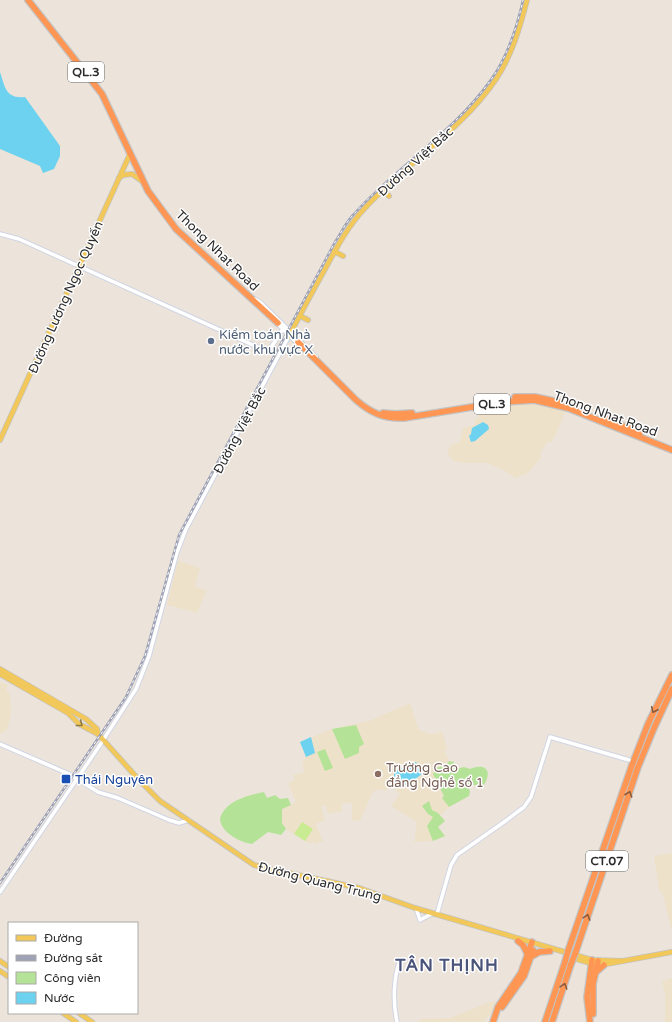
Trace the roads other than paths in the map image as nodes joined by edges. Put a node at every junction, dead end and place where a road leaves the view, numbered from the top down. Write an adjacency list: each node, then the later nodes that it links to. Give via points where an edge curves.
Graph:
1 (28, 0): 3 (highway, QL.3, via 102,94)
2 (527, 0): 6 (main road, Đường Việt Bắc, via 514,43 491,86 450,130)
3 (130, 154): 4 (main road, Đường Lương Ngọc Quyến); 5 (highway, QL.3)
4 (117, 181): 5 (main road, via 123,175 132,174); 11 (main road, Đường Lương Ngọc Quyến)
5 (143, 182): 12 (highway, Thong Nhat Road / QL.3, via 176,229)
6 (384, 190): 7 (main road); 9 (main road, Đường Việt Bắc, via 355,220)
7 (389, 196)
8 (0, 234): 11 (street, via 19,239)
9 (334, 251): 10 (main road); 13 (main road, Đường Việt Bắc)
10 (343, 256)
11 (78, 267): 16 (street, via 264,350 270,349); 21 (main road, Đường Lương Ngọc Quyến)
12 (254, 299): 15 (highway, Thong Nhat Road / QL.3); 16 (street); 17 (street, via 260,302)
13 (300, 316): 14 (main road); 17 (main road, Đường Việt Bắc)
14 (308, 320)
15 (278, 322)
16 (283, 329): 17 (street)
17 (290, 334): 19 (street); 28 (street, Đường Việt Bắc, via 186,529 140,680)
18 (298, 341): 19 (highway, Thong Nhat Road / QL.3)
19 (323, 366): 20 (highway, Thong Nhat Road / QL.3, via 363,402 387,416 534,400 563,406)
20 (611, 423): 22 (highway, Thong Nhat Road / QL.3); 23 (highway, Thong Nhat Road / QL.3)
21 (0, 440)
22 (672, 446)
23 (672, 450)
24 (0, 669): 25 (main road)
25 (3, 674): 28 (main road, one-way to 28, via 68,713 79,724); 28 (main road, Đường Quang Trung, via 86,719 97,729)
26 (672, 675): 54 (highway, CT.07, one-way to 54, bridge, via 648,724 632,765)
27 (672, 689): 55 (highway, CT.07, one-way to 27, bridge, via 638,767)
28 (101, 737): 31 (street, Đường Việt Bắc); 32 (main road, Đường Quang Trung, via 152,794)
29 (0, 744): 31 (street)
30 (629, 760): 35 (street, via 550,737 531,797 524,807 457,855 451,865)
31 (77, 779): 32 (street, via 96,791 169,820 179,823); 33 (street, Đường Việt Bắc)
32 (189, 820): 34 (main road, Đường Quang Trung, via 254,864 359,888)
33 (0, 892)
34 (415, 908): 35 (main road, Đường Quang Trung); 35 (street, via 420,920)
35 (435, 913): 36 (main road, Đường Quang Trung)
36 (508, 935): 37 (main road, Đường Quang Trung); 38 (main road, Đường Quang Trung)
37 (518, 941): 38 (main road, Đường Quang Trung); 41 (highway)
38 (533, 944): 39 (main road, Đường Quang Trung); 41 (highway); 44 (main road, Đường Quang Trung)
39 (550, 951): 41 (highway); 44 (main road, Đường Quang Trung)
40 (672, 952): 43 (main road, Đường Quang Trung)
41 (530, 956): 52 (highway, via 495,1012); 53 (highway, via 524,976 501,1009)
42 (400, 960): 51 (street, via 395,996)
43 (623, 961): 44 (main road, Đường Quang Trung); 45 (main road, Đường Quang Trung)
44 (593, 962): 45 (main road, Đường Quang Trung); 46 (highway); 46 (highway, via 590,967)
45 (604, 965): 46 (highway)
46 (593, 974): 56 (highway, via 587,997); 57 (highway)
47 (64, 1014): 49 (main road)
48 (80, 1014): 50 (main road)
49 (76, 1022)
50 (92, 1022)
51 (397, 1022)
52 (493, 1022)
53 (496, 1022)
54 (544, 1022)
55 (553, 1022)
56 (590, 1022)
57 (594, 1022)

